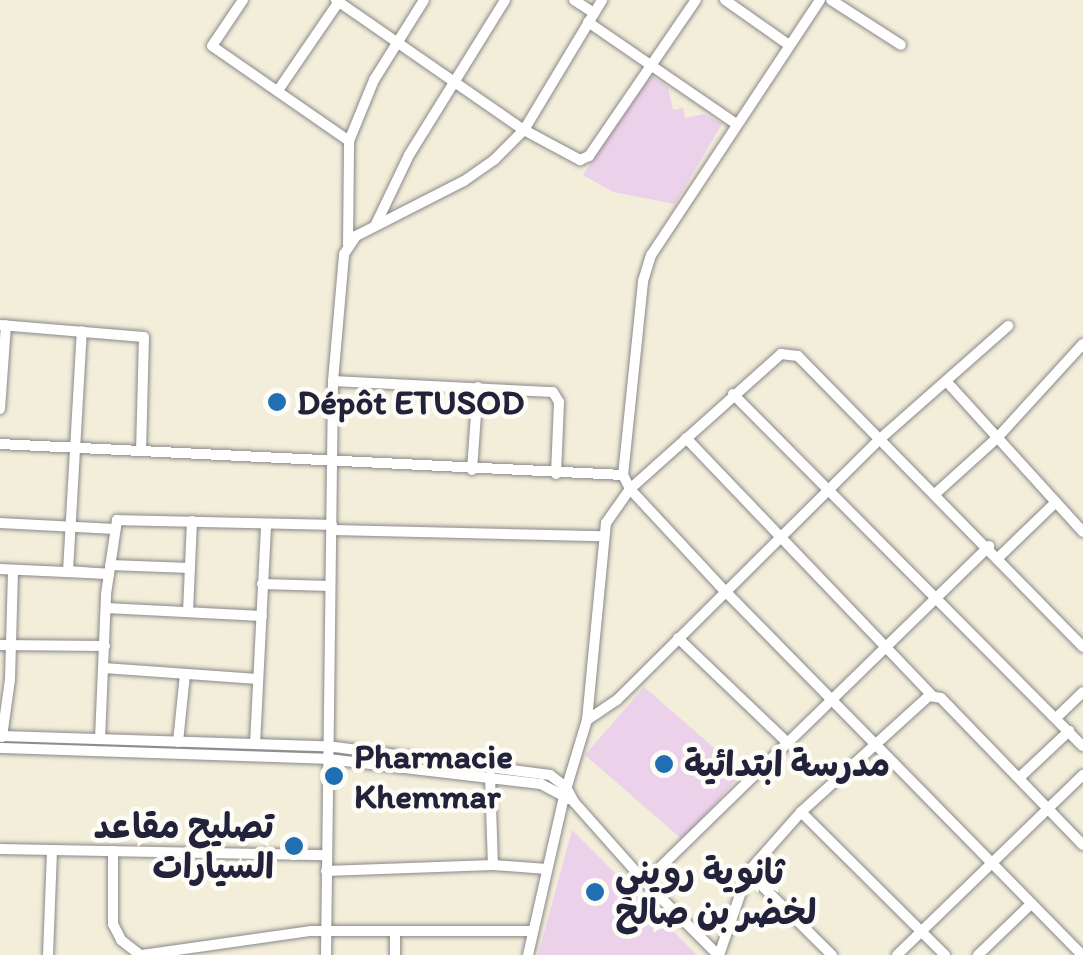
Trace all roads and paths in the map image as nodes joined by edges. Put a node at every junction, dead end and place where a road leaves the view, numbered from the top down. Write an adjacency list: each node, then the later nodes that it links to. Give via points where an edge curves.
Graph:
1 (243, 0): 17 (street, via 212,46)
2 (424, 0): 12 (street)
3 (506, 0): 16 (street)
4 (574, 0): 11 (street)
5 (602, 0): 11 (street)
6 (696, 0): 15 (street)
7 (725, 0): 13 (street)
8 (820, 0): 13 (street)
9 (831, 0): 14 (street)
10 (338, 1): 12 (street); 17 (street)
11 (591, 18): 15 (street); 19 (street)
12 (399, 44): 16 (street); 20 (street, via 366,97)
13 (789, 44): 18 (street)
14 (901, 45)
15 (650, 65): 18 (street); 19 (street, via 584,159)
16 (456, 83): 19 (street); 21 (street)
17 (279, 89): 20 (street)
18 (735, 124): 41 (street, via 650,255)
19 (524, 130): 21 (street, via 464,181)
20 (349, 141): 22 (street)
21 (376, 224): 22 (street)
22 (348, 244): 27 (street)
23 (3, 325): 25 (street); 31 (street)
24 (1008, 326): 28 (street)
25 (82, 331): 36 (street); 37 (street, via 146,339)
26 (1083, 344): 33 (street)
27 (333, 381): 29 (street); 38 (street)
28 (947, 382): 33 (street); 34 (street)
29 (478, 388): 39 (street); 40 (street, via 557,396)
30 (733, 394): 32 (street); 34 (street, via 781,354 792,353); 43 (street)
31 (0, 410)
32 (686, 438): 42 (street); 54 (street)
33 (998, 438): 44 (street); 45 (street)
34 (880, 439): 43 (street); 44 (street)
35 (0, 444): 36 (street)
36 (74, 448): 37 (street); 48 (street)
37 (141, 452): 38 (street)
38 (332, 463): 39 (street); 51 (street)
39 (472, 470): 40 (street)
40 (556, 474): 41 (street)
41 (623, 475): 42 (street)
42 (630, 489): 53 (street); 63 (street)
43 (828, 490): 54 (street); 64 (street)
44 (936, 494): 55 (street)
45 (1056, 502): 52 (street); 56 (street)
46 (192, 521): 49 (street); 50 (street, via 122,518); 57 (street)
47 (0, 523): 48 (street)
48 (72, 523): 50 (street); 60 (street, via 68,571)
49 (266, 524): 51 (street); 61 (street)
50 (115, 528): 60 (street)
51 (332, 528): 53 (street); 62 (street)
52 (1083, 532)
53 (603, 536): 80 (street)
54 (781, 536): 63 (street); 70 (street)
55 (989, 546): 56 (street); 64 (street)
56 (999, 558): 72 (street)
57 (190, 568): 60 (street); 66 (street)
58 (0, 569): 59 (street)
59 (13, 570): 60 (street); 69 (street)
60 (109, 570): 65 (street)
61 (262, 584): 62 (street); 67 (street)
62 (330, 586): 88 (street)
63 (724, 590): 68 (street); 78 (street)
64 (936, 597): 70 (street); 79 (street)
65 (106, 608): 66 (street); 71 (street)
66 (188, 612): 67 (street)
67 (262, 616): 75 (street)
68 (678, 638): 80 (street, via 617,700); 85 (street)
69 (5, 645): 71 (street); 82 (street)
70 (888, 645): 77 (street); 78 (street)
71 (105, 646): 73 (street)
72 (1083, 647)
73 (104, 668): 74 (street); 83 (street)
74 (185, 674): 75 (street); 84 (street)
75 (258, 680): 86 (street)
76 (1083, 692): 79 (street)
77 (932, 695): 87 (street); 93 (street)
78 (833, 699): 85 (street); 87 (street)
79 (1056, 718): 81 (street)
80 (586, 720): 94 (street)
81 (1069, 731): 89 (street); 93 (street)
82 (1, 740): 83 (street); 90 (street)
83 (100, 740): 84 (street)
84 (178, 742): 86 (street)
85 (788, 742): 107 (street)
86 (255, 744): 88 (street)
87 (878, 744): 96 (street); 102 (street)
88 (327, 746): 90 (street); 94 (street, via 524,768 550,775)
89 (1083, 746)
90 (328, 759): 92 (street); 101 (street)
91 (1083, 775): 95 (street)
92 (490, 776): 94 (street); 103 (street)
93 (1019, 778): 95 (street)
94 (568, 795): 104 (street); 107 (street)
95 (1049, 809): 97 (street); 102 (street)
96 (801, 812): 106 (street); 109 (street)
97 (1083, 846)
98 (0, 850): 99 (street)
99 (52, 850): 100 (street); 115 (street)
100 (113, 851): 101 (street); 116 (street, via 113,924)
101 (327, 854): 105 (street)
102 (992, 864): 108 (street); 109 (street)
103 (492, 865): 104 (street); 105 (street)
104 (547, 869): 111 (street)
105 (326, 871): 110 (street)
106 (748, 872): 120 (street); 121 (street)
107 (645, 882): 120 (street)
108 (1031, 904): 114 (street); 124 (street)
109 (922, 930): 122 (street); 123 (street)
110 (326, 931): 112 (street); 113 (street); 117 (street)
111 (533, 931): 112 (street); 119 (street)
112 (395, 932): 118 (street)
113 (180, 952): 116 (street)
114 (1076, 953)
115 (48, 955)
116 (141, 955)
117 (326, 955)
118 (395, 955)
119 (528, 955)
120 (718, 955)
121 (832, 955)
122 (896, 955)
123 (945, 955)
124 (978, 955)

